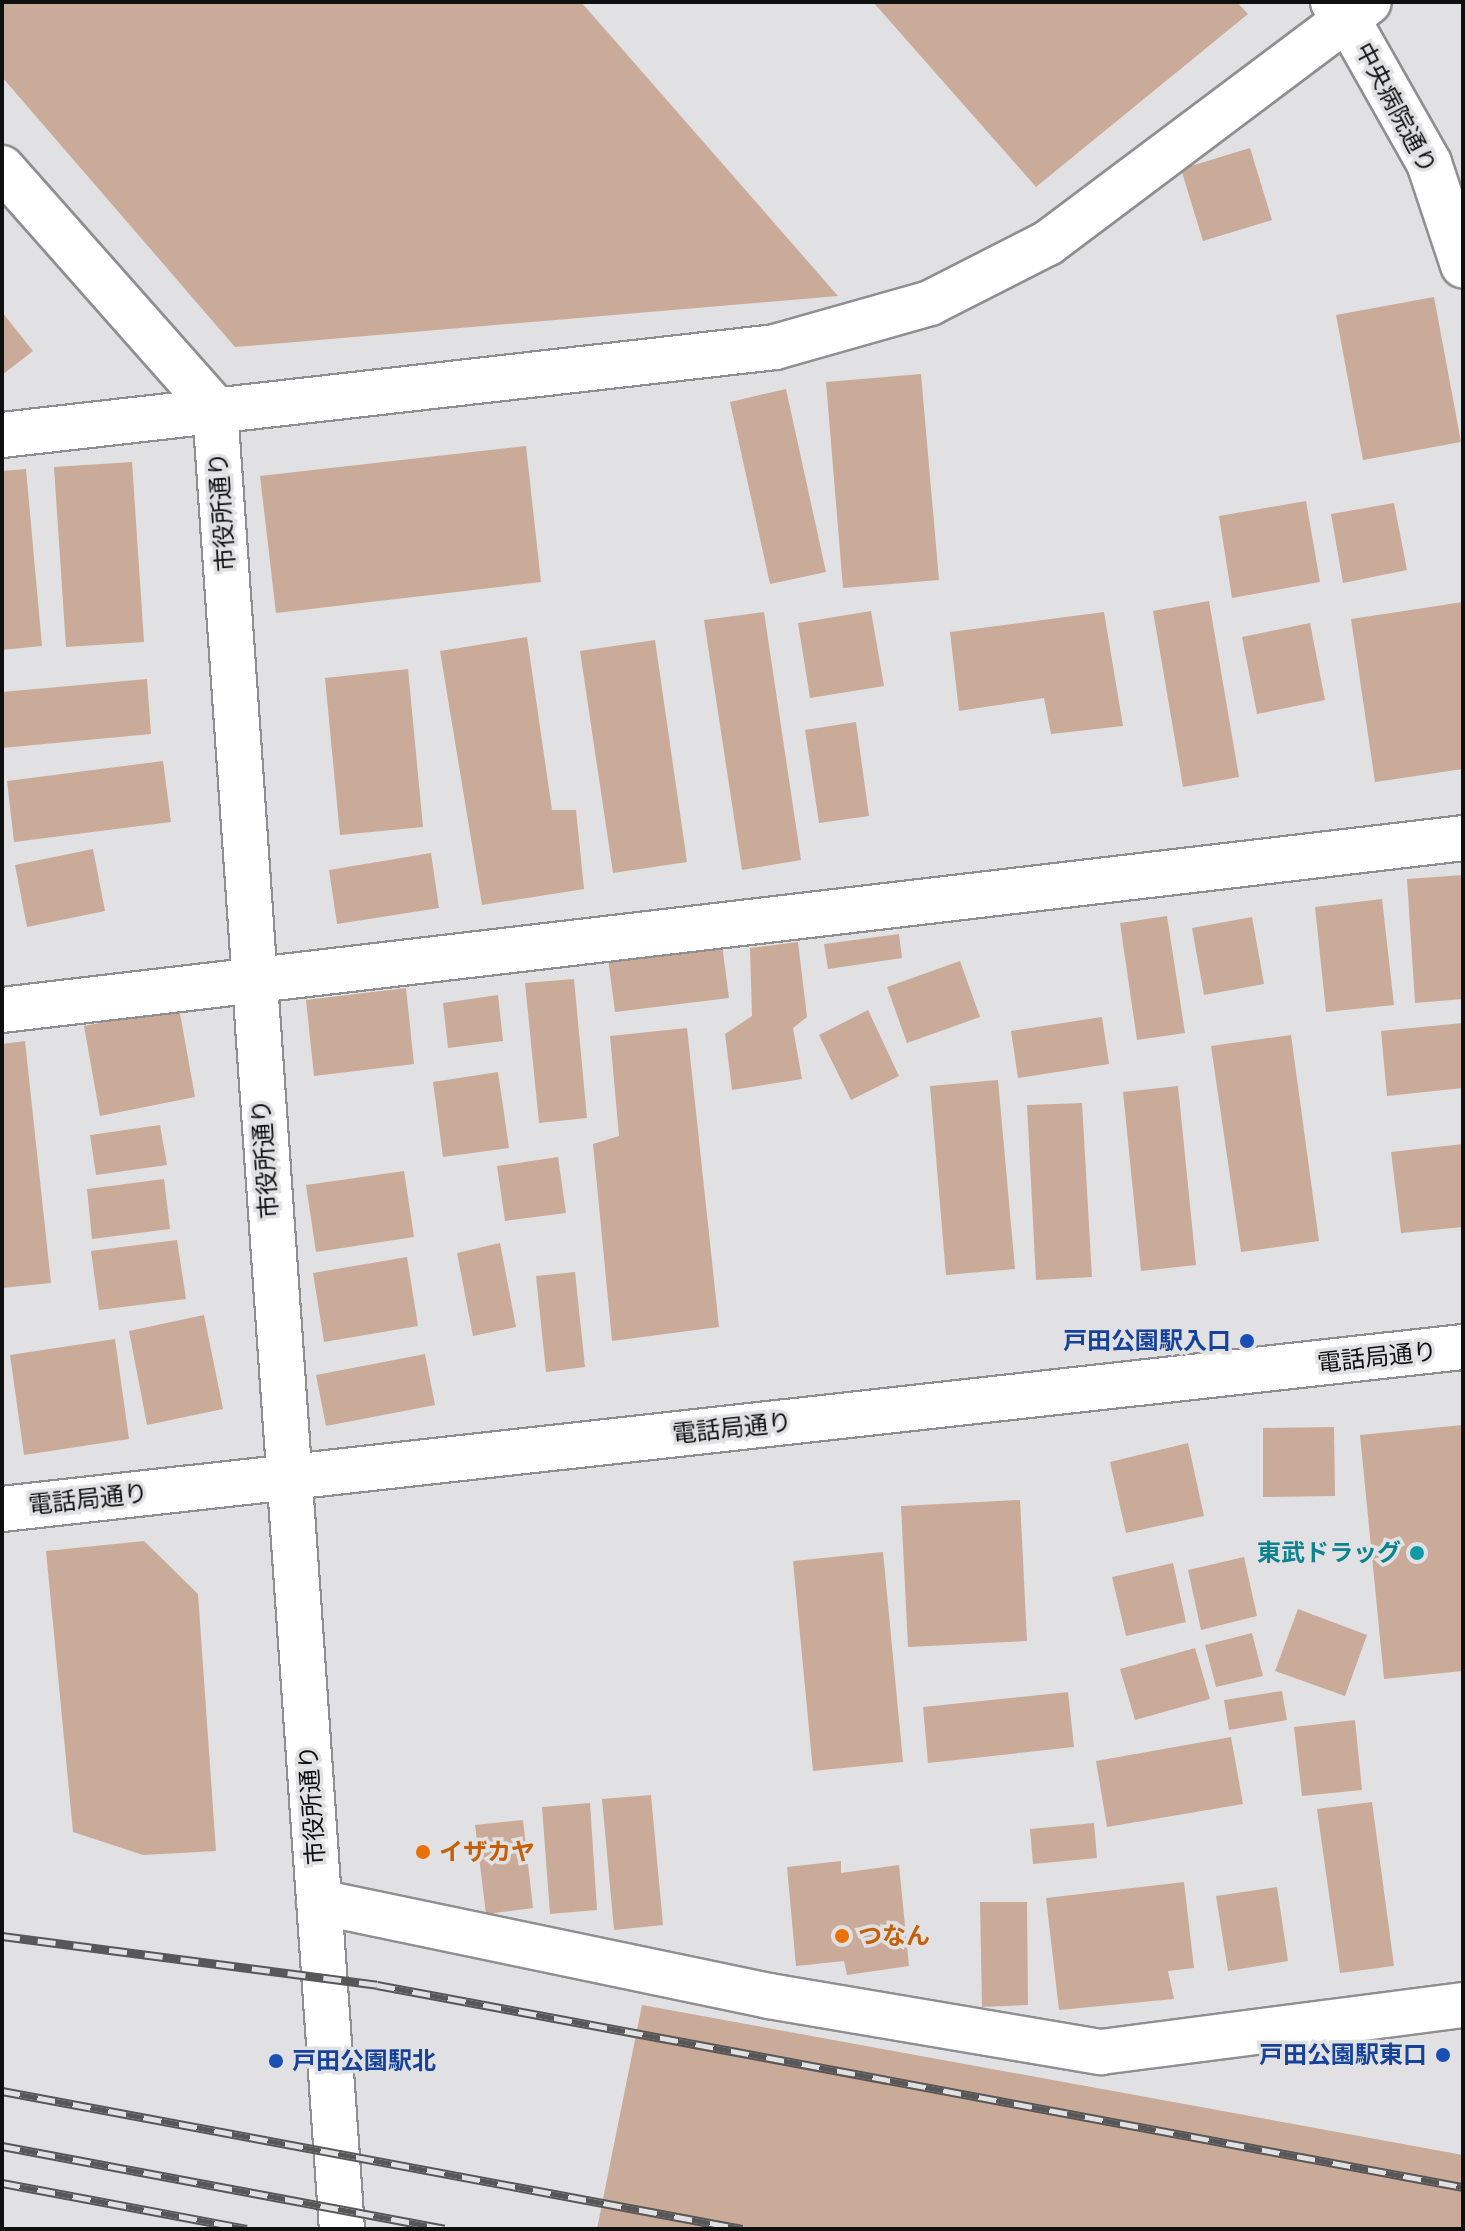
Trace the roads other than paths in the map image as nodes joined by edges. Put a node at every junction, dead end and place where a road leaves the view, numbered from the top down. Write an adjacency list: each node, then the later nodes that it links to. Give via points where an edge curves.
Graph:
1 (1350, 7): 3 (street, 中央病院通り, via 1429,163); 4 (street, via 1048,243 930,303 775,347)
2 (2, 168): 4 (street)
3 (1463, 265)
4 (215, 409): 5 (street); 7 (street, 市役所通り)
5 (2, 435)
6 (1463, 838): 7 (street)
7 (252, 982): 8 (street); 10 (street, 市役所通り)
8 (2, 1010)
9 (1463, 1347): 10 (street, 電話局通り)
10 (288, 1477): 11 (street, 電話局通り); 12 (street, 市役所通り)
11 (2, 1509)
12 (319, 1902): 13 (street, via 769,1996 1101,2052); 14 (street, 市役所通り)
13 (1463, 2005)
14 (342, 2229)

